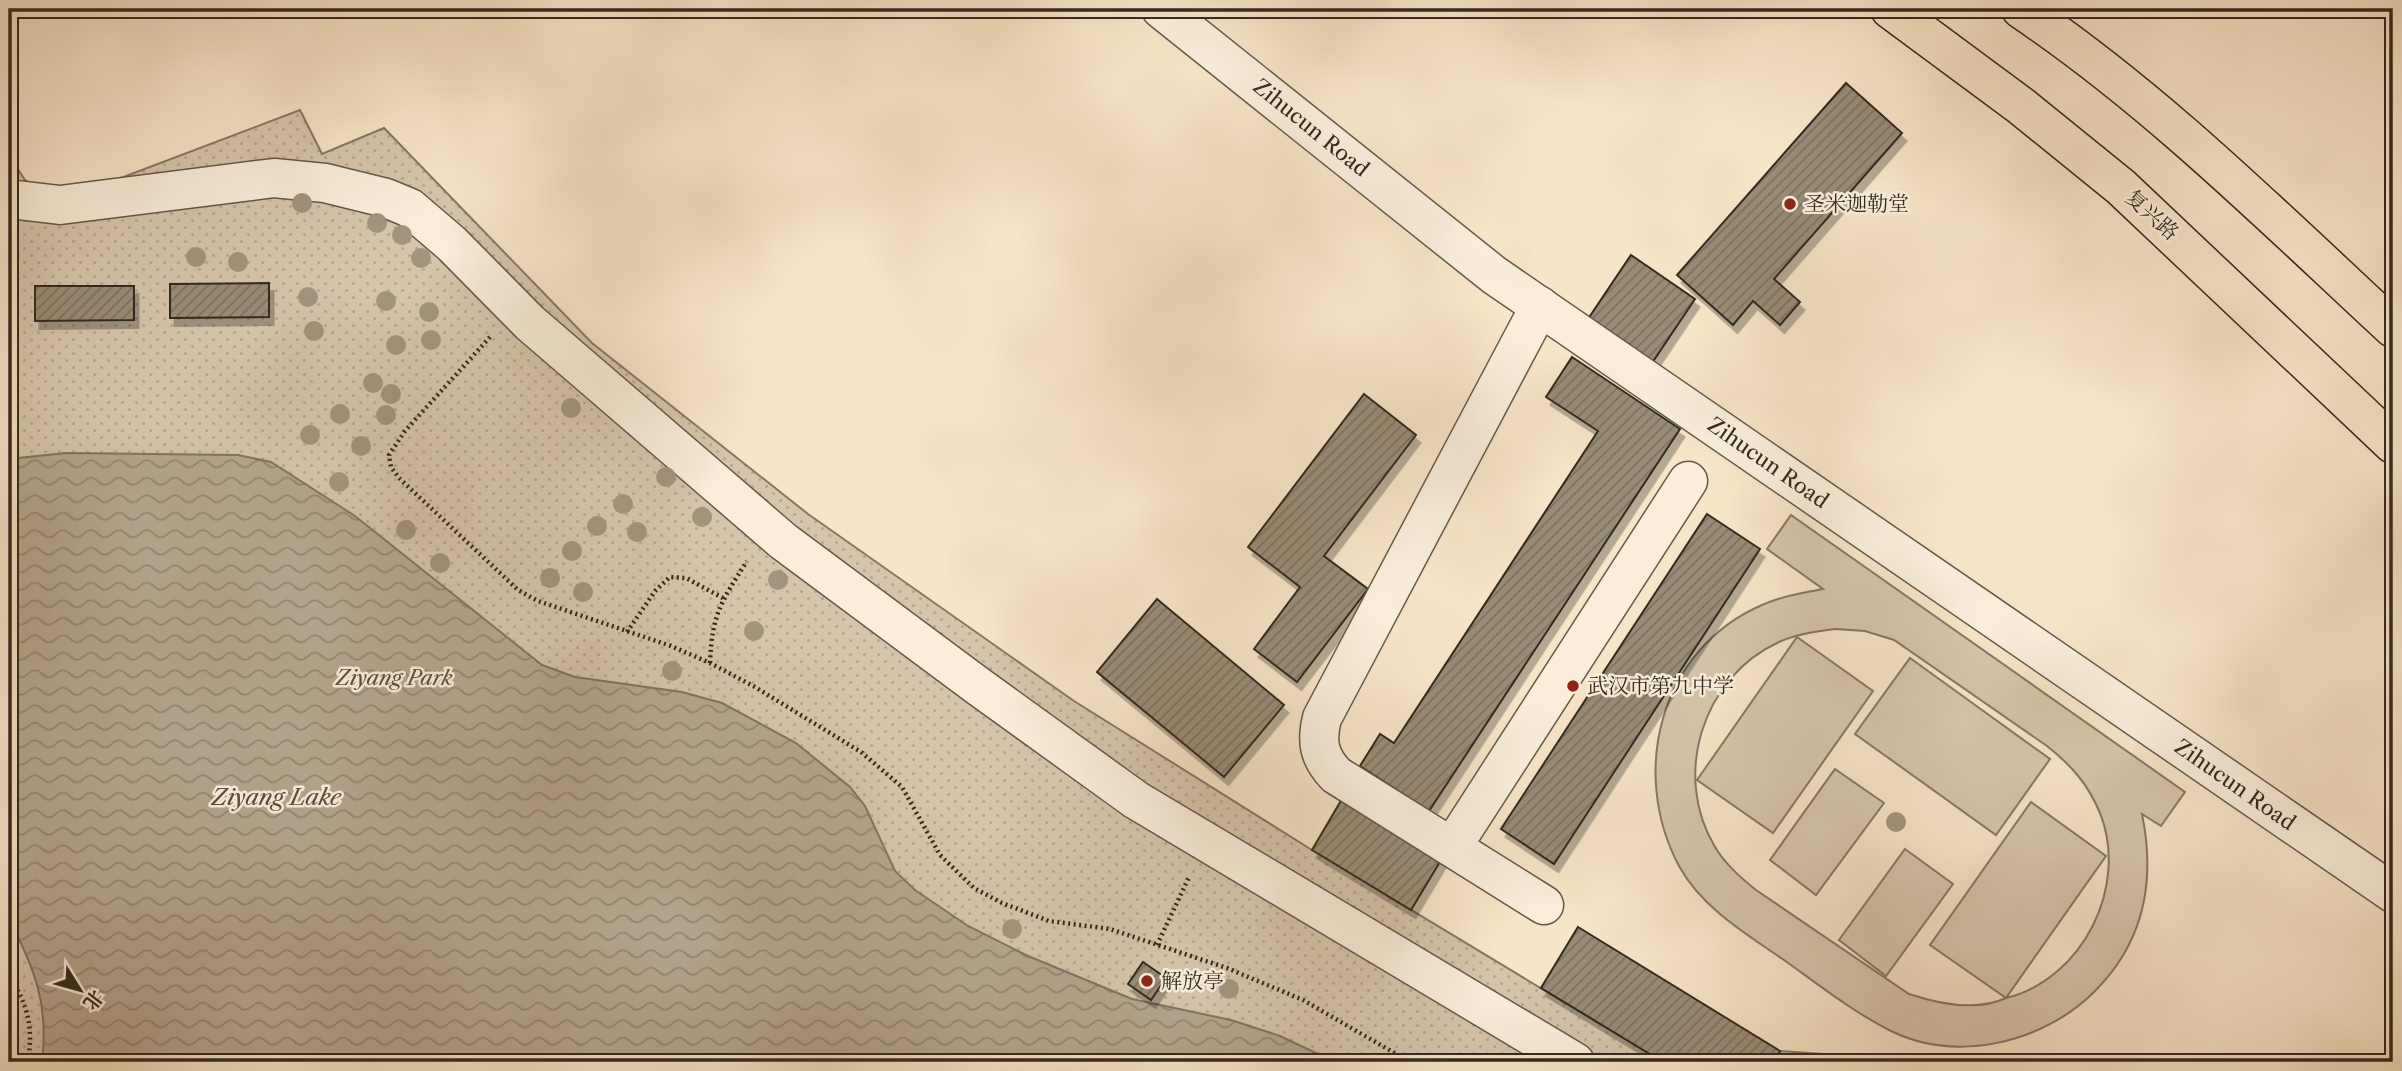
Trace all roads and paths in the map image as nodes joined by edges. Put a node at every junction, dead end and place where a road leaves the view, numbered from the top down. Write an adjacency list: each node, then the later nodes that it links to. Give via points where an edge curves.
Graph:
1 (1161, 9): 5 (street, Zihucun Road, via 1494,275)
2 (1890, 9): 8 (main road, 复兴路, via 2121,187)
3 (2021, 9): 7 (main road, via 2137,94)
4 (9, 199): 6 (street, via 60,205 251,179 325,183 410,208)
5 (1540, 306): 15 (street, via 1328,706 1318,734 1325,763 1336,775); 16 (street, Zihucun Road)
6 (516, 309): 10 (street); 12 (path, via 394,444 391,467 518,590)
7 (2393, 328)
8 (2393, 444)
9 (1688, 481): 15 (street)
10 (768, 527): 11 (path); 14 (street, via 1125,792)
11 (723, 598): 12 (path, via 686,578 670,577); 13 (path, via 713,621)
12 (627, 632): 13 (path)
13 (710, 663): 18 (path, via 888,772 940,855 974,888 1049,921 1110,929)
14 (1205, 841): 18 (path); 22 (street)
15 (1452, 847): 17 (street)
16 (2393, 893)
17 (1544, 905)
18 (1157, 945): 21 (path, via 1303,1000)
19 (9, 976): 20 (path, via 32,1024)
20 (28, 1062)
21 (1410, 1062)
22 (1575, 1062)

